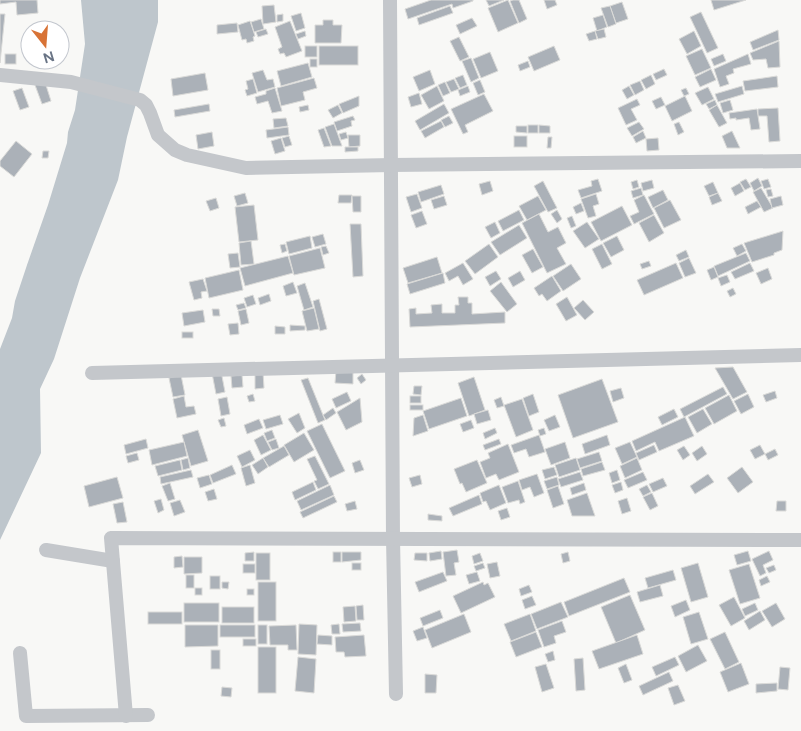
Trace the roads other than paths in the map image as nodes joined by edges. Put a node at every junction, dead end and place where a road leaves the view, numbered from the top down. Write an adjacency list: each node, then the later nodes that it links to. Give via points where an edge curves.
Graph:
1 (390, 0): 4 (street)
2 (0, 75): 4 (street, via 71,82 140,100 146,105 158,135 175,150 187,155 246,168)
3 (801, 161): 4 (street)
4 (392, 165): 6 (street)
5 (801, 355): 6 (street)
6 (393, 365): 7 (street); 8 (street)
7 (92, 373)
8 (393, 538): 9 (street); 11 (street, via 112,538); 13 (street)
9 (801, 540)
10 (46, 550): 11 (street)
11 (114, 561): 14 (street)
12 (20, 653): 14 (street, via 26,716)
13 (396, 694)
14 (126, 716): 15 (street)
15 (148, 716)

